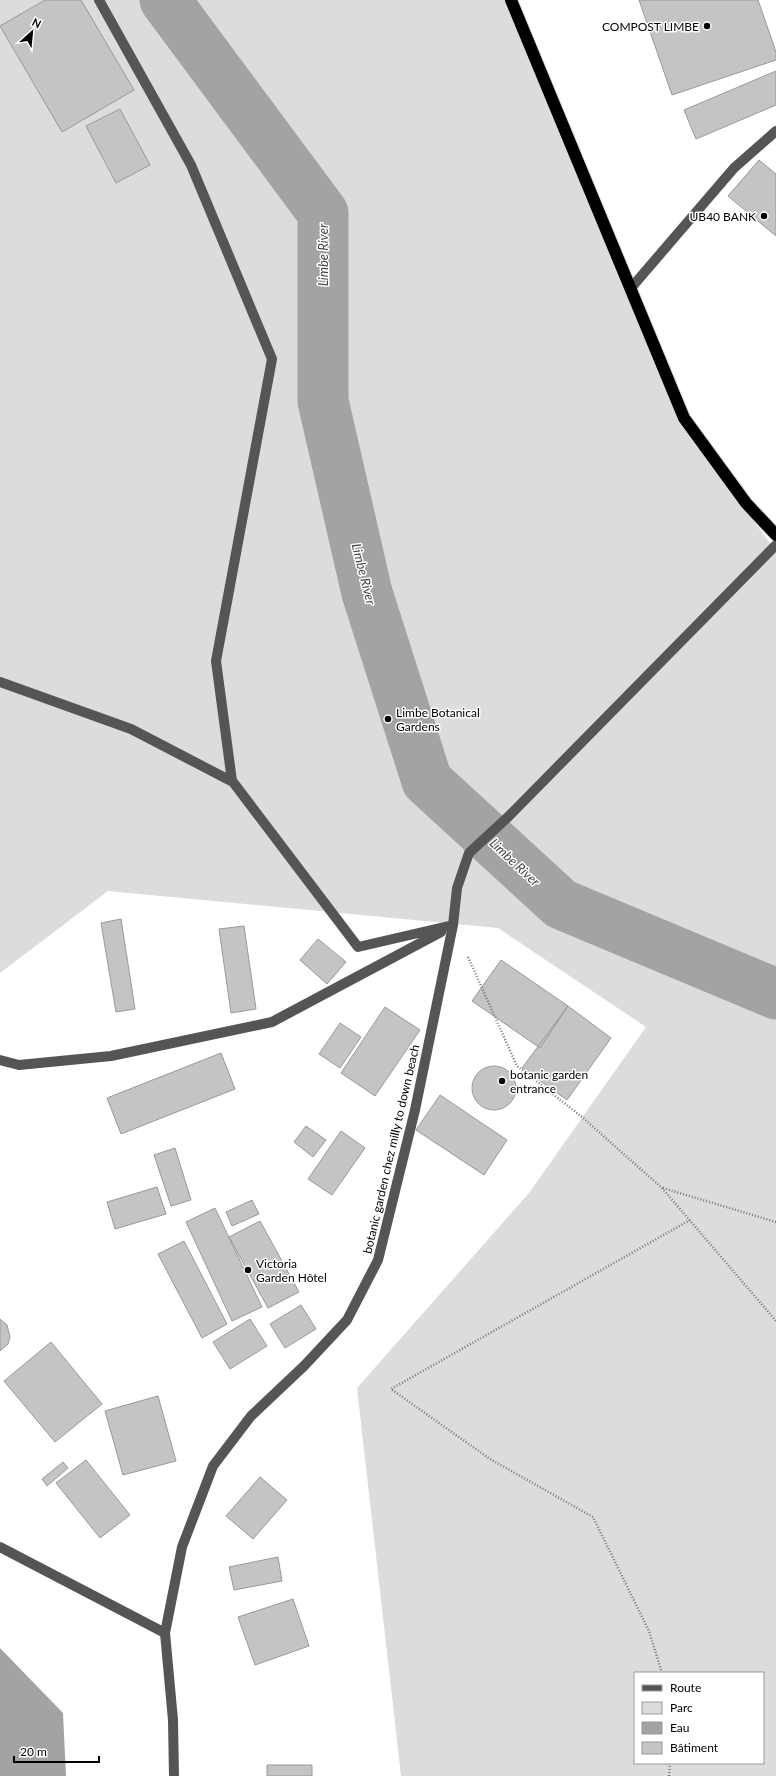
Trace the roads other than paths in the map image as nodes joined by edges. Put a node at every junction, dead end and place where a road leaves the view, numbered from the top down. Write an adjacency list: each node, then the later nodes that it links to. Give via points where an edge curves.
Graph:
1 (99, 0): 8 (street, via 191,165 272,359 216,661)
2 (511, 0): 4 (highway)
3 (776, 131): 4 (street, via 734,168)
4 (631, 288): 5 (highway, via 684,418 746,503)
5 (776, 535)
6 (776, 544): 9 (street, botanic garden chez milly to down beach, via 508,817 469,853 457,888)
7 (0, 682): 8 (street, via 131,729)
8 (232, 782): 9 (street, via 358,947)
9 (453, 925): 10 (street, via 272,1022 111,1056 19,1066); 12 (street, botanic garden chez milly to down beach, via 415,1110 378,1260 347,1320 304,1366 251,1416 213,1466 182,1547)
10 (0, 1060)
11 (0, 1547): 12 (street)
12 (165, 1633): 13 (street, botanic garden chez milly to down beach, via 173,1720)
13 (174, 1776)

